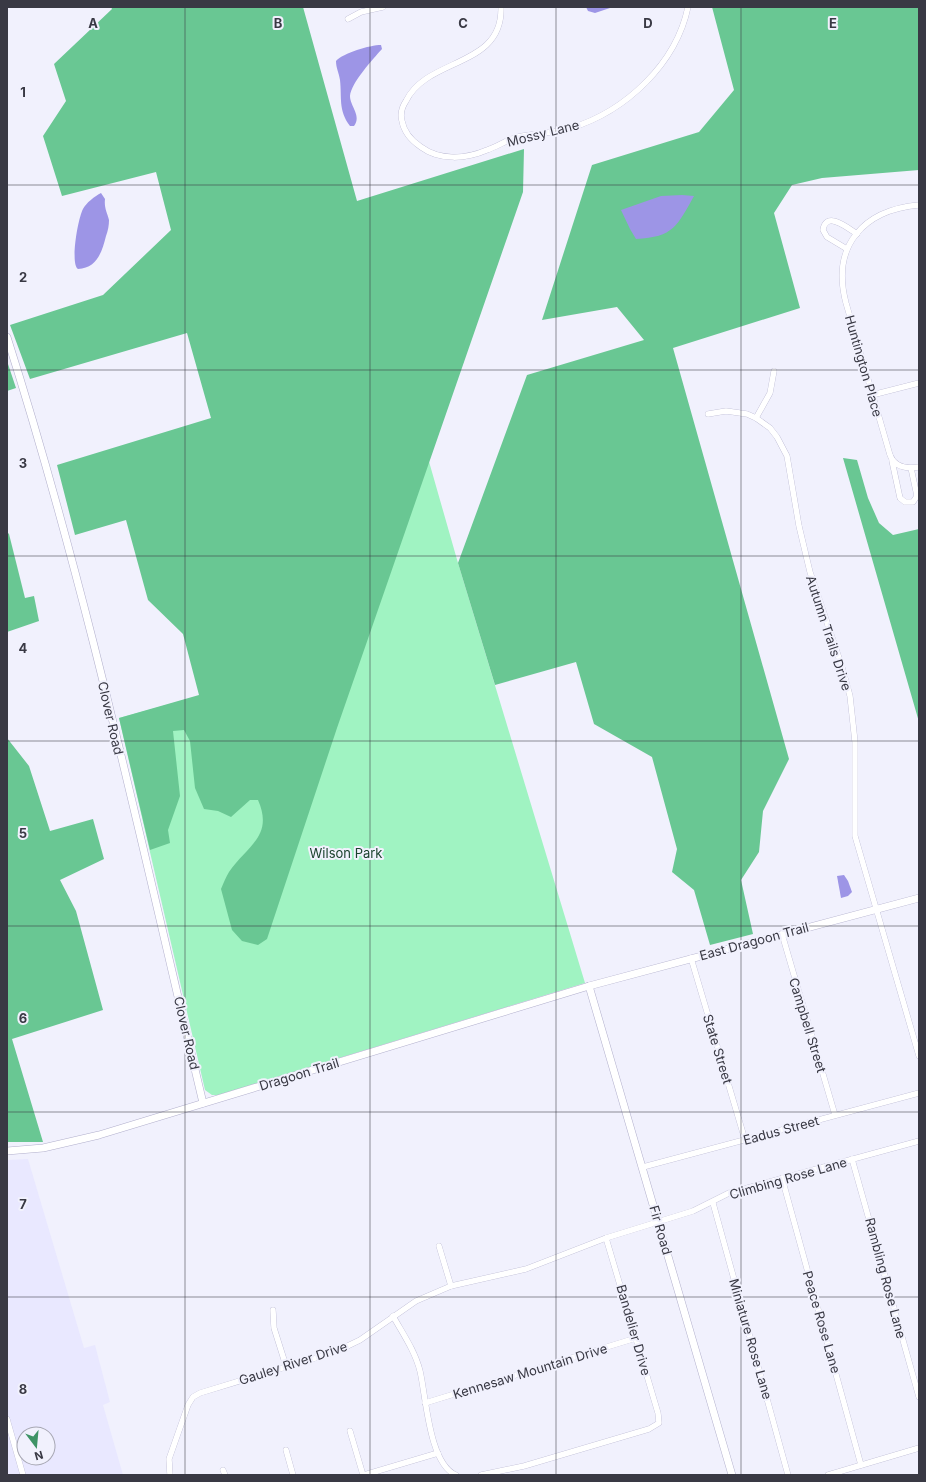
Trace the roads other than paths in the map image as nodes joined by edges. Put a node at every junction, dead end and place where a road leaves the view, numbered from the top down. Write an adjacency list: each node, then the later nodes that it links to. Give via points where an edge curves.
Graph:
1 (383, 7): 4 (street)
2 (502, 7): 3 (street, Mossy Lane, via 499,26 487,45 479,52 426,80 408,97 402,111 403,126 408,136 426,151 449,158 475,154 519,137 572,128 611,110 628,98 661,66 683,28)
3 (688, 7)
4 (366, 9): 5 (street)
5 (348, 19)
6 (919, 205): 7 (street, Huntington Place, via 888,211 873,218)
7 (859, 231): 8 (street, Huntington Place); 8 (street, via 836,221 826,223 823,230 825,236)
8 (848, 249): 12 (street, Huntington Place, via 842,271 843,291)
9 (7, 337): 25 (street, Clover Road, via 43,452 81,590)
10 (774, 371): 14 (street, via 770,394)
11 (919, 383): 12 (street)
12 (872, 395): 15 (street, Huntington Place)
13 (708, 414): 14 (street, Autumn Trails Drive, via 726,411)
14 (756, 418): 19 (street, Autumn Trails Drive, via 770,428 787,456 810,572 846,680 856,742 856,836)
15 (892, 461): 17 (street, via 898,466); 17 (street, Huntington Place, via 900,498 906,502 913,502 917,496)
16 (919, 467): 17 (street)
17 (911, 468)
18 (919, 898): 19 (street, East Dragoon Trail)
19 (876, 908): 20 (street, East Dragoon Trail); 23 (street, Autumn Trails Drive)
20 (782, 934): 21 (street, East Dragoon Trail); 26 (street, Campbell Street)
21 (691, 958): 22 (street, East Dragoon Trail); 27 (street, State Street)
22 (589, 986): 25 (street, Dragoon Trail); 31 (street, Fir Road)
23 (919, 1056)
24 (919, 1093): 26 (street, Eadus Street)
25 (203, 1103): 29 (street, Dragoon Trail, via 79,1140 43,1148)
26 (835, 1115): 27 (street, Eadus Street)
27 (745, 1140): 31 (street, Eadus Street)
28 (919, 1141): 30 (street, Climbing Rose Lane)
29 (7, 1151)
30 (852, 1159): 32 (street, Climbing Rose Lane); 42 (street, Rambling Rose Lane)
31 (643, 1167): 34 (street, Fir Road)
32 (782, 1178): 33 (street, Climbing Rose Lane, via 729,1193); 49 (street, Peace Rose Lane)
33 (713, 1203): 34 (street, Climbing Rose Lane); 57 (street, Miniature Rose Lane)
34 (659, 1221): 35 (street, Gauley River Drive); 56 (street, Fir Road)
35 (606, 1238): 37 (street, Gauley River Drive, via 526,1269); 40 (street, Bandelier Drive)
36 (439, 1246): 37 (street)
37 (451, 1286): 39 (street, Gauley River Drive, via 416,1301)
38 (273, 1310): 41 (street, via 274,1328)
39 (393, 1316): 41 (street, Gauley River Drive, via 348,1346); 43 (street, via 414,1354 420,1371)
40 (636, 1338): 43 (street, Kennesaw Mountain Drive); 55 (street, Bandelier Drive, via 659,1423 649,1429)
41 (286, 1366): 51 (street, Gauley River Drive, via 205,1390 193,1397 169,1459)
42 (919, 1397)
43 (425, 1403): 48 (street)
44 (7, 1419): 50 (street)
45 (350, 1431): 53 (street)
46 (919, 1448): 49 (street)
47 (286, 1450): 52 (street)
48 (438, 1453): 53 (street); 54 (street, via 444,1465)
49 (862, 1465): 58 (street)
50 (23, 1475)
51 (170, 1475)
52 (293, 1475)
53 (363, 1475)
54 (456, 1475)
55 (481, 1475)
56 (732, 1475)
57 (788, 1475)
58 (828, 1475)

